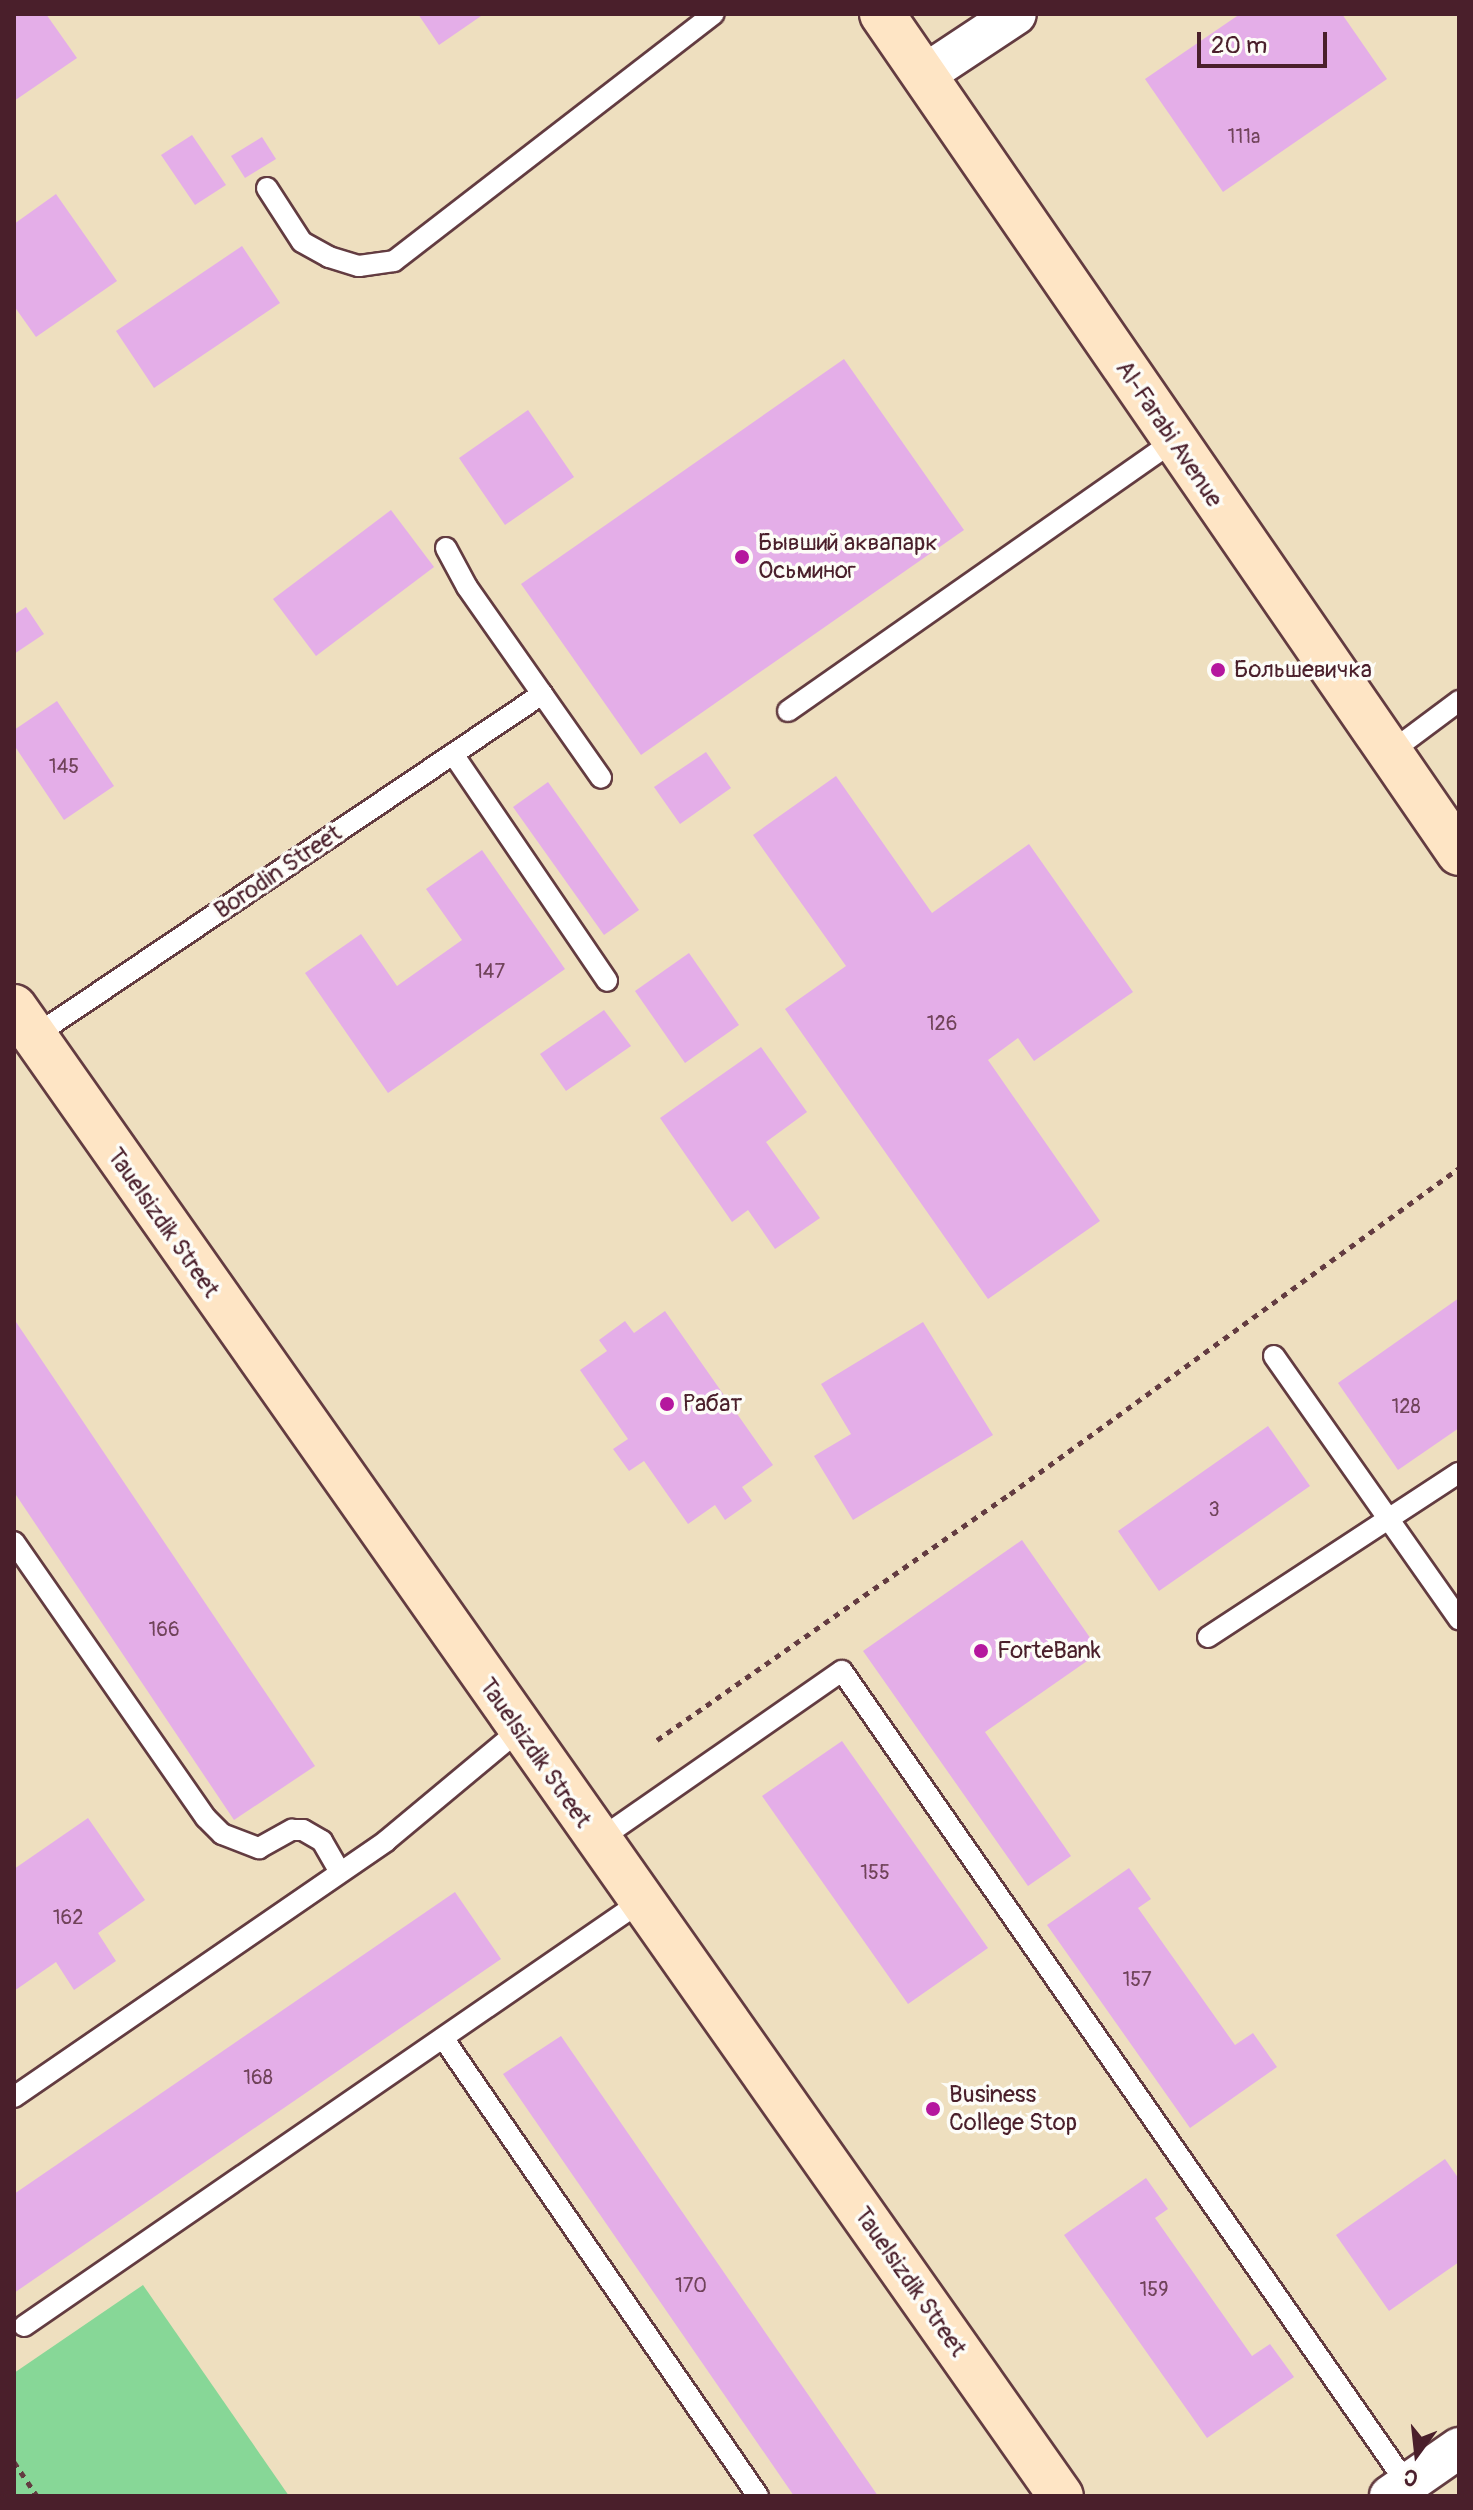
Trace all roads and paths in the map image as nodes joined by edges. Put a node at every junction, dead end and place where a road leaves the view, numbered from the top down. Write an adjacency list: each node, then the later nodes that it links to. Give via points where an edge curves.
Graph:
1 (714, 14): 5 (lane, via 394,261 359,266 302,242)
2 (882, 14): 4 (main road, Al-Farabi Avenue)
3 (1016, 14): 4 (street)
4 (924, 75): 6 (main road, Al-Farabi Avenue)
5 (267, 188)
6 (1174, 441): 10 (lane); 12 (main road, Al-Farabi Avenue)
7 (446, 548): 8 (lane)
8 (542, 694): 11 (lane, Borodin Street); 13 (lane)
9 (1459, 701): 12 (lane)
10 (788, 711)
11 (453, 754): 15 (lane); 16 (lane, Borodin Street)
12 (1388, 754): 14 (main road, Al-Farabi Avenue)
13 (601, 778)
14 (1459, 853)
15 (607, 981)
16 (20, 1031): 24 (main road, Tauelsіzdіk Street)
17 (1459, 1168): 25 (path, via 1010,1494)
18 (1274, 1356): 20 (lane)
19 (1459, 1473): 20 (lane)
20 (1390, 1519): 22 (lane); 23 (lane)
21 (14, 1542): 27 (lane, via 206,1818 222,1834 259,1848 292,1830 303,1830 322,1841)
22 (1459, 1619)
23 (1208, 1637)
24 (519, 1730): 26 (main road, Tauelsіzdіk Street); 27 (lane)
25 (657, 1740)
26 (597, 1841): 28 (main road, Tauelsіzdіk Street); 34 (lane, via 842,1671)
27 (340, 1872): 30 (lane)
28 (640, 1902): 29 (lane); 37 (main road, Tauelsіzdіk Street)
29 (443, 2038): 31 (lane); 36 (lane)
30 (14, 2097)
31 (24, 2326)
32 (1459, 2448): 34 (street)
33 (14, 2462): 35 (path)
34 (1398, 2490)
35 (37, 2496)
36 (758, 2496)
37 (1061, 2496)

